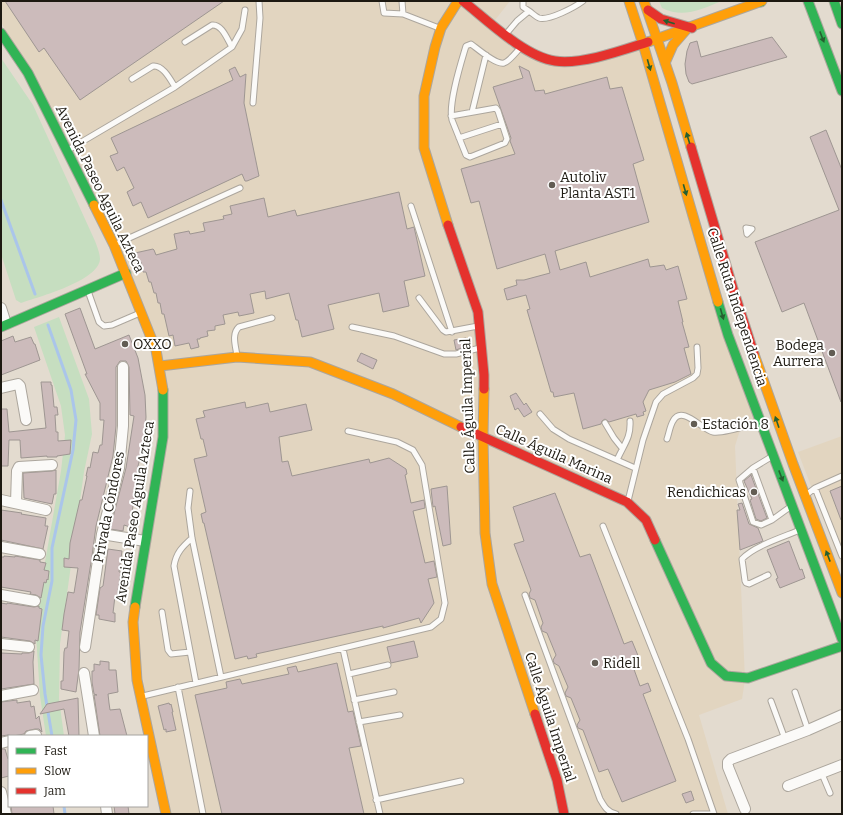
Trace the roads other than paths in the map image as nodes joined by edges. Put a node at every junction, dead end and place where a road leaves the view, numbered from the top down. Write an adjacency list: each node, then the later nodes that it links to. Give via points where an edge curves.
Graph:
1 (259, 1): 32 (lane)
2 (382, 1): 16 (lane, via 384,14)
3 (402, 1): 16 (lane)
4 (458, 1): 18 (main road, Calle Águila Imperial)
5 (463, 1): 21 (main road)
6 (523, 1): 15 (lane, via 523,7)
7 (583, 1): 15 (lane, via 574,8 545,18 538,18)
8 (629, 1): 24 (main road, Calle Ruta Independencia)
9 (644, 1): 14 (main road, Calle Ruta Independencia)
10 (762, 1): 19 (main road)
11 (808, 1): 31 (main road, one-way to 31)
12 (834, 1): 17 (main road)
13 (245, 10): 26 (lane, via 242,29)
14 (648, 10): 19 (main road, one-way to 14, via 662,19); 22 (main road, Calle Ruta Independencia)
15 (529, 11): 21 (lane)
16 (403, 14): 18 (lane)
17 (842, 24)
18 (441, 28): 50 (main road, Calle Águila Imperial, via 424,96 424,148 478,312)
19 (689, 29): 22 (main road); 28 (main road, via 670,48)
20 (1, 33): 37 (main road, Avenida Paseo Aguila Azteca, via 28,73)
21 (505, 35): 25 (main road)
22 (658, 40): 24 (main road); 28 (main road, Calle Ruta Independencia)
23 (185, 42): 26 (lane, via 216,24)
24 (643, 44): 25 (main road, via 578,61 554,61 537,56); 62 (main road, Calle Ruta Independencia, one-way to 62, via 728,335)
25 (522, 46): 27 (lane, via 504,63 494,61)
26 (232, 47): 30 (lane)
27 (486, 55): 33 (lane); 34 (lane, via 471,44 466,46 451,107)
28 (665, 63): 68 (main road, Calle Ruta Independencia, one-way to 28, via 747,334)
29 (132, 79): 30 (lane, via 157,65)
30 (175, 86): 37 (lane)
31 (842, 91)
32 (254, 103)
33 (472, 112): 34 (lane); 35 (lane, via 496,108)
34 (452, 116): 36 (lane)
35 (502, 124): 36 (lane); 36 (lane, via 507,139 505,143 470,157 465,154)
36 (459, 138)
37 (67, 150): 42 (main road, Avenida Paseo Aguila Azteca)
38 (240, 188): 42 (lane)
39 (411, 206): 52 (lane)
40 (746, 228): 41 (lane)
41 (747, 234)
42 (114, 245): 43 (main road, Avenida Paseo Aguila Azteca)
43 (126, 273): 44 (main road); 47 (main road, Avenida Paseo Aguila Azteca)
44 (87, 290): 47 (lane, via 104,326); 49 (main road)
45 (419, 298): 52 (lane, via 443,330)
46 (1, 308): 49 (street)
47 (141, 313): 56 (main road, Avenida Paseo Aguila Azteca)
48 (272, 318): 55 (lane, via 235,330)
49 (4, 326)
50 (479, 326): 52 (lane); 54 (main road, Calle Águila Imperial)
51 (352, 327): 54 (lane, via 394,336 444,354)
52 (452, 332)
53 (697, 347): 72 (lane, via 697,374 663,394 656,402)
54 (481, 348): 65 (main road, Calle Águila Imperial, via 484,375)
55 (237, 357): 56 (main road, Calle Águila Marina); 65 (main road, Calle Águila Marina, via 310,362 393,394)
56 (160, 366): 87 (main road, Avenida Paseo Aguila Azteca, via 164,410 162,437)
57 (123, 367): 85 (street, Privada Cóndores, via 123,426 119,468)
58 (1, 388): 60 (street, via 15,384 20,386)
59 (540, 414): 70 (lane, via 553,429 569,439)
60 (26, 420)
61 (630, 421): 67 (lane, via 629,438)
62 (760, 422): 66 (lane, via 714,432 687,416 679,416 673,420); 69 (main road, Calle Ruta Independencia)
63 (605, 423): 67 (lane)
64 (348, 431): 102 (lane, via 397,442 413,450 416,455 422,466 445,603 441,619 431,627)
65 (483, 437): 79 (main road, Calle Águila Marina); 135 (main road, Calle Águila Imperial, via 485,533 492,584 557,780)
66 (667, 439)
67 (622, 448): 70 (lane)
68 (787, 450): 69 (lane); 78 (main road, Calle Ruta Independencia)
69 (773, 456): 73 (lane); 78 (main road, Calle Ruta Independencia, one-way to 78)
70 (617, 460): 72 (lane)
71 (52, 465): 80 (street, via 18,468)
72 (635, 468): 79 (lane)
73 (752, 468): 82 (lane); 82 (lane, via 739,480 753,522 761,524)
74 (842, 476): 75 (lane)
75 (815, 488): 78 (lane); 90 (lane)
76 (190, 491): 86 (lane, via 188,508)
77 (1, 500): 80 (street)
78 (798, 500): 82 (lane); 84 (main road, Calle Ruta Independencia); 84 (main road, Calle Ruta Independencia)
79 (627, 502): 99 (main road, Calle Águila Marina, via 646,520 711,663 726,676 748,678)
80 (16, 504): 81 (street)
81 (46, 510)
82 (772, 520)
83 (603, 526): 138 (lane, via 688,739)
84 (808, 526): 91 (lane, via 768,543 742,560 746,583); 92 (main road, Calle Ruta Independencia, one-way to 84); 97 (main road, Calle Ruta Independencia)
85 (102, 534): 87 (street); 101 (street, Privada Cóndores)
86 (192, 538): 103 (lane, via 180,548 174,566); 107 (lane)
87 (145, 541): 114 (main road, Avenida Paseo Aguila Azteca, via 133,622)
88 (1, 547): 89 (street)
89 (40, 554)
90 (842, 556)
91 (768, 576)
92 (842, 593)
93 (1, 594): 95 (street)
94 (525, 595): 136 (lane, via 600,799 605,808)
95 (35, 601)
96 (162, 612): 103 (lane, via 168,650 171,654)
97 (841, 634)
98 (1, 644): 100 (street)
99 (842, 646)
100 (29, 647)
101 (86, 647)
102 (343, 649): 106 (lane); 107 (lane)
103 (190, 652): 108 (lane)
104 (388, 665): 106 (lane)
105 (84, 673): 121 (street)
106 (349, 674): 115 (lane)
107 (221, 677): 108 (lane)
108 (196, 683): 109 (lane)
109 (178, 687): 114 (lane); 133 (lane)
110 (33, 690): 113 (street)
111 (394, 692): 115 (lane)
112 (795, 692): 120 (lane)
113 (1, 696)
114 (140, 696): 132 (main road, Avenida Paseo Aguila Azteca)
115 (354, 700): 119 (lane)
116 (771, 701): 122 (lane)
117 (400, 715): 119 (lane)
118 (842, 715): 120 (street)
119 (359, 722): 129 (lane)
120 (808, 730): 122 (street)
121 (94, 735)
122 (785, 739): 130 (street, via 728,762)
123 (842, 765): 124 (street)
124 (822, 774): 126 (street); 128 (lane)
125 (461, 781): 129 (lane)
126 (788, 786)
127 (1, 791): 131 (street)
128 (830, 793)
129 (376, 800): 134 (lane)
130 (745, 809)
131 (6, 814)
132 (166, 814)
133 (203, 814)
134 (380, 814)
135 (564, 814)
136 (616, 814)
137 (693, 814): 138 (lane)
138 (713, 814)

